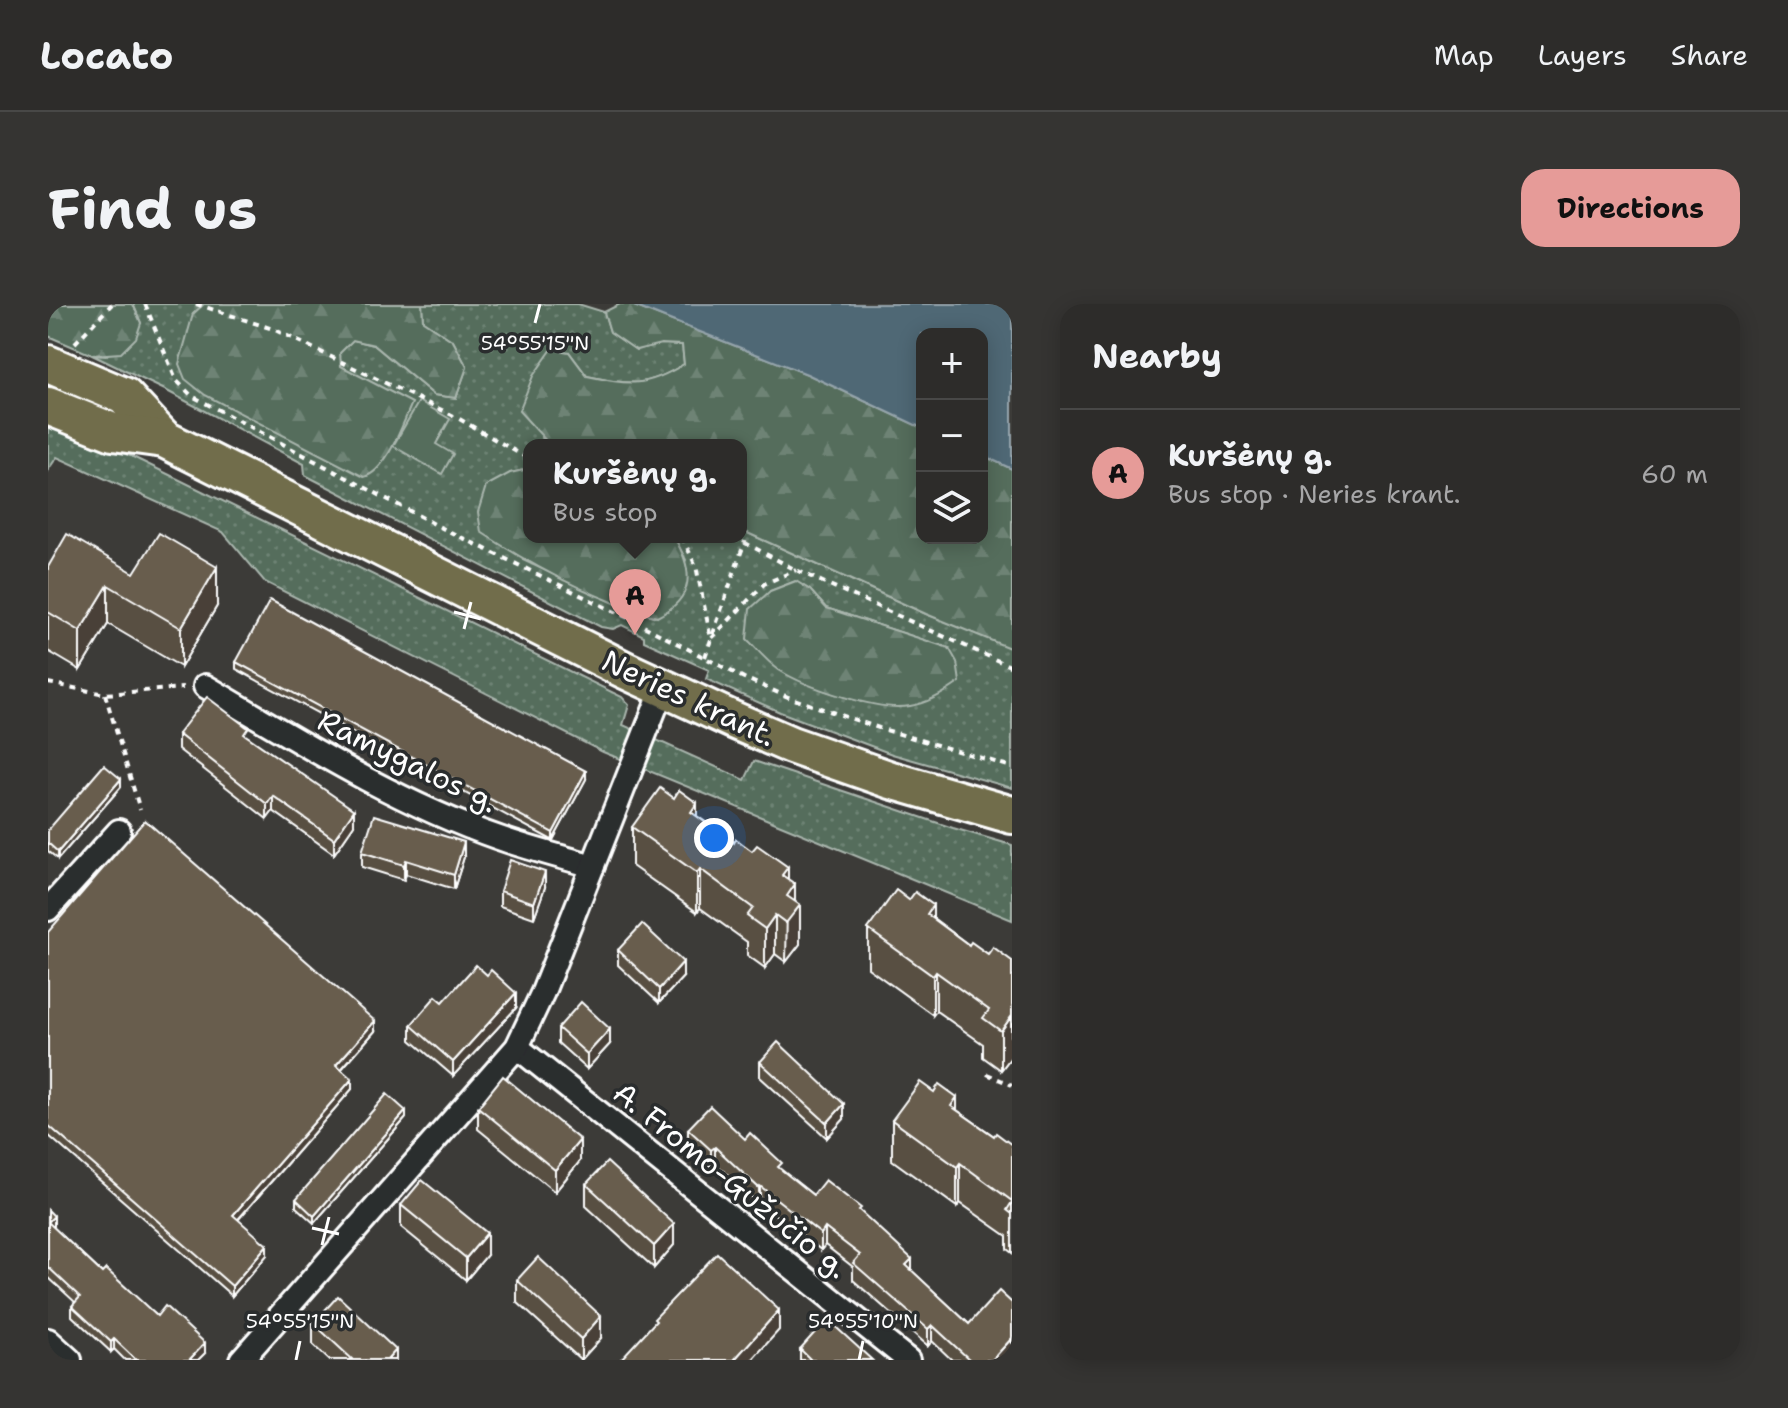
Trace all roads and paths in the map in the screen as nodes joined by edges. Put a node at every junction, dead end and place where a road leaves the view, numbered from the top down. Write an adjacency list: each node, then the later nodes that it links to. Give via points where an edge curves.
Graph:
1 (112, 304): 4 (path)
2 (145, 304): 13 (path, via 176,380 192,396 440,527)
3 (196, 304): 7 (path, via 273,329 454,416)
4 (51, 365): 6 (main road, Neries krant., via 124,396)
5 (48, 406): 6 (main road, Neries krant., via 113,432)
6 (164, 439): 17 (main road, Neries krant.)
7 (523, 456)
8 (747, 542): 11 (path)
9 (685, 543): 12 (path, via 696,566)
10 (744, 543): 12 (path)
11 (796, 570): 12 (path, via 764,584); 14 (path)
12 (711, 639): 13 (path)
13 (705, 657): 19 (path, via 788,697)
14 (1012, 667)
15 (48, 683): 18 (path)
16 (205, 686): 18 (path); 23 (street, Ramygalos g., via 328,759 419,805 500,839)
17 (663, 688): 21 (main road, Neries krant., via 791,745); 23 (street)
18 (105, 694): 20 (path)
19 (1012, 767)
20 (140, 810)
21 (1012, 815)
22 (119, 831): 24 (street)
23 (593, 866): 25 (street)
24 (48, 909)
25 (517, 1047): 30 (street); 31 (street, A. Fromo-Gužučio g.)
26 (987, 1074): 27 (path)
27 (1012, 1085)
28 (48, 1340): 29 (street)
29 (70, 1360)
30 (241, 1360)
31 (908, 1360)

